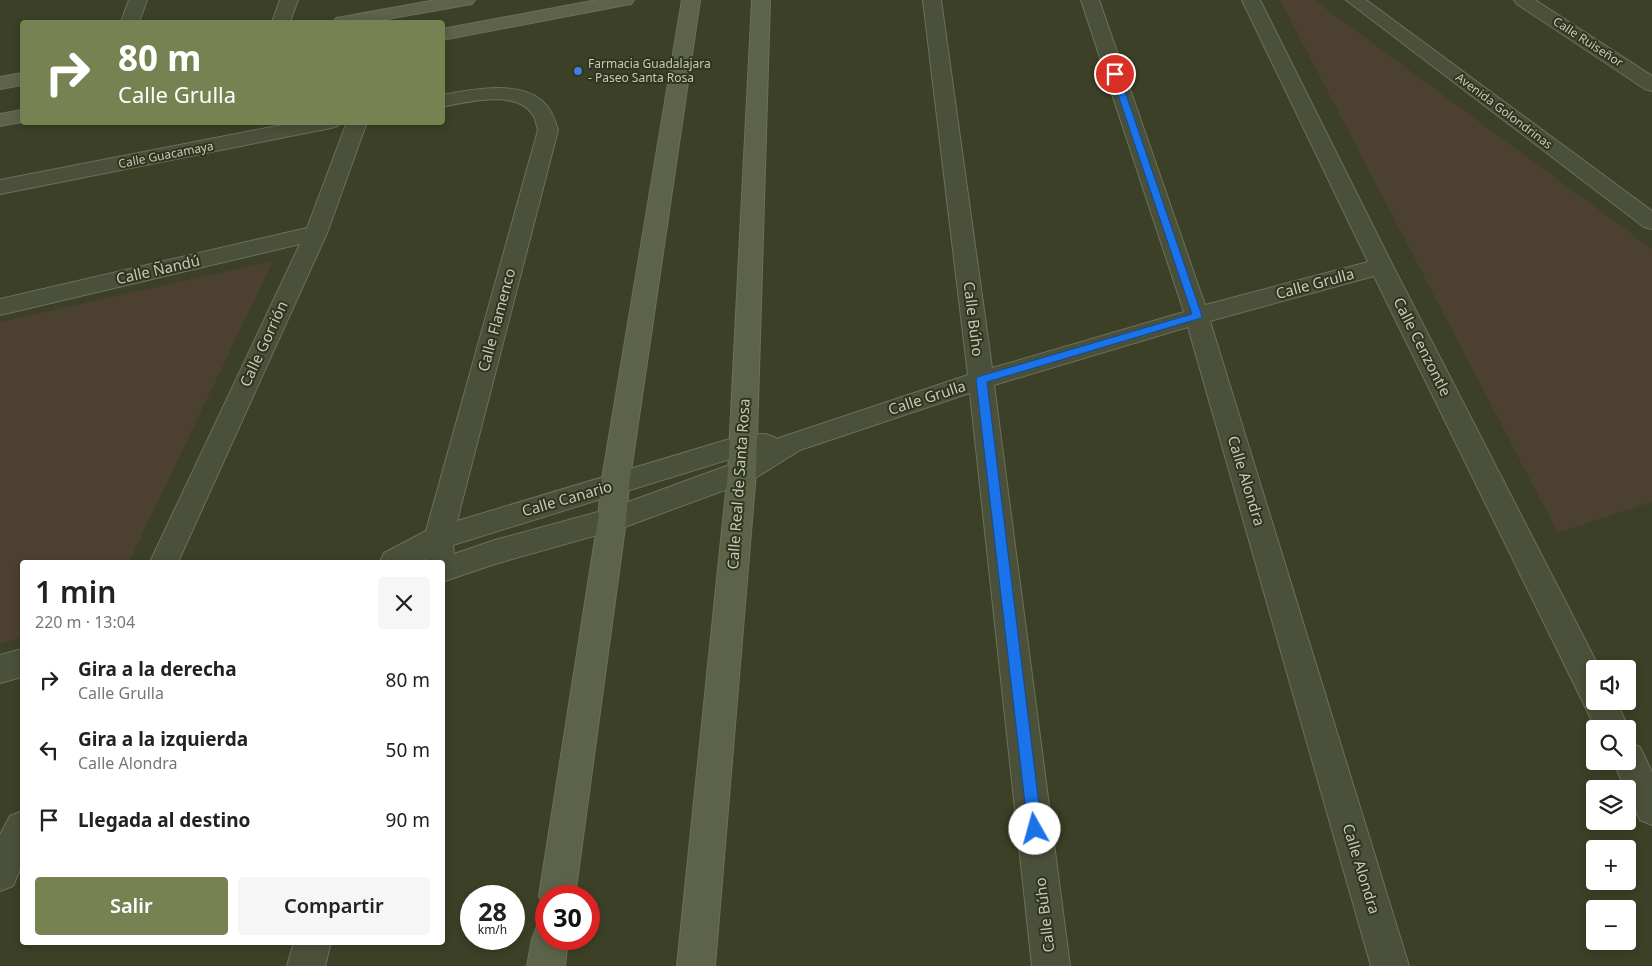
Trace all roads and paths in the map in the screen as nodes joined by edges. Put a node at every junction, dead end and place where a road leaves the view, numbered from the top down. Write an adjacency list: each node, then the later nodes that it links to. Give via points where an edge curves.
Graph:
1 (138, 0): 13 (street)
2 (289, 0): 14 (street)
3 (466, 0): 12 (street)
4 (625, 0): 16 (street)
5 (691, 0): 37 (street)
6 (761, 0): 35 (street, Calle Real de Santa Rosa)
7 (932, 0): 33 (street, Calle Búho)
8 (1090, 0): 32 (street, Calle Alondra)
9 (1251, 0): 30 (street, Calle Cenzontle)
10 (1356, 0): 27 (street, Avenida Golondrinas)
11 (1523, 0): 19 (street, Calle Ruiseñor)
12 (437, 3): 15 (street)
13 (131, 20)
14 (282, 20)
15 (352, 20)
16 (445, 34)
17 (20, 79): 18 (street)
18 (0, 83)
19 (1652, 85)
20 (445, 101): 39 (street, Calle Flamenco, via 487,94 515,95 538,106 547,118 548,130)
21 (20, 116): 22 (street)
22 (0, 120)
23 (316, 125): 25 (street, Calle Guacamaya)
24 (357, 125): 29 (street, Calle Gorrión)
25 (0, 187)
26 (1652, 196): 27 (street)
27 (1627, 203): 28 (street, Avenida Golondrinas)
28 (1652, 222)
29 (316, 233): 31 (street, Calle Ñandú); 40 (street, Calle Gorrión)
30 (1381, 266): 32 (street, Calle Grulla); 45 (street, Calle Cenzontle)
31 (0, 307)
32 (1197, 316): 33 (street, Calle Grulla); 57 (street, Calle Alondra)
33 (981, 380): 34 (street, Calle Grulla); 56 (street, Calle Búho)
34 (791, 443): 35 (street, Calle Grulla); 36 (street, Calle Grulla)
35 (743, 445): 36 (street, Calle Real de Santa Rosa); 37 (street, Calle Canario)
36 (742, 472): 38 (street); 55 (street, Calle Real de Santa Rosa)
37 (615, 485): 38 (street); 39 (street, Calle Canario)
38 (612, 520): 42 (street); 50 (street)
39 (440, 550): 41 (street, Calle Canario)
40 (165, 560)
41 (402, 560)
42 (445, 569)
43 (20, 664): 44 (street)
44 (0, 669)
45 (1586, 674)
46 (1634, 770): 47 (street)
47 (1652, 808)
48 (20, 832): 49 (street)
49 (0, 873)
50 (559, 885)
51 (312, 945): 53 (street)
52 (548, 950): 54 (street)
53 (306, 966)
54 (546, 966)
55 (696, 966)
56 (1051, 966)
57 (1390, 966)

